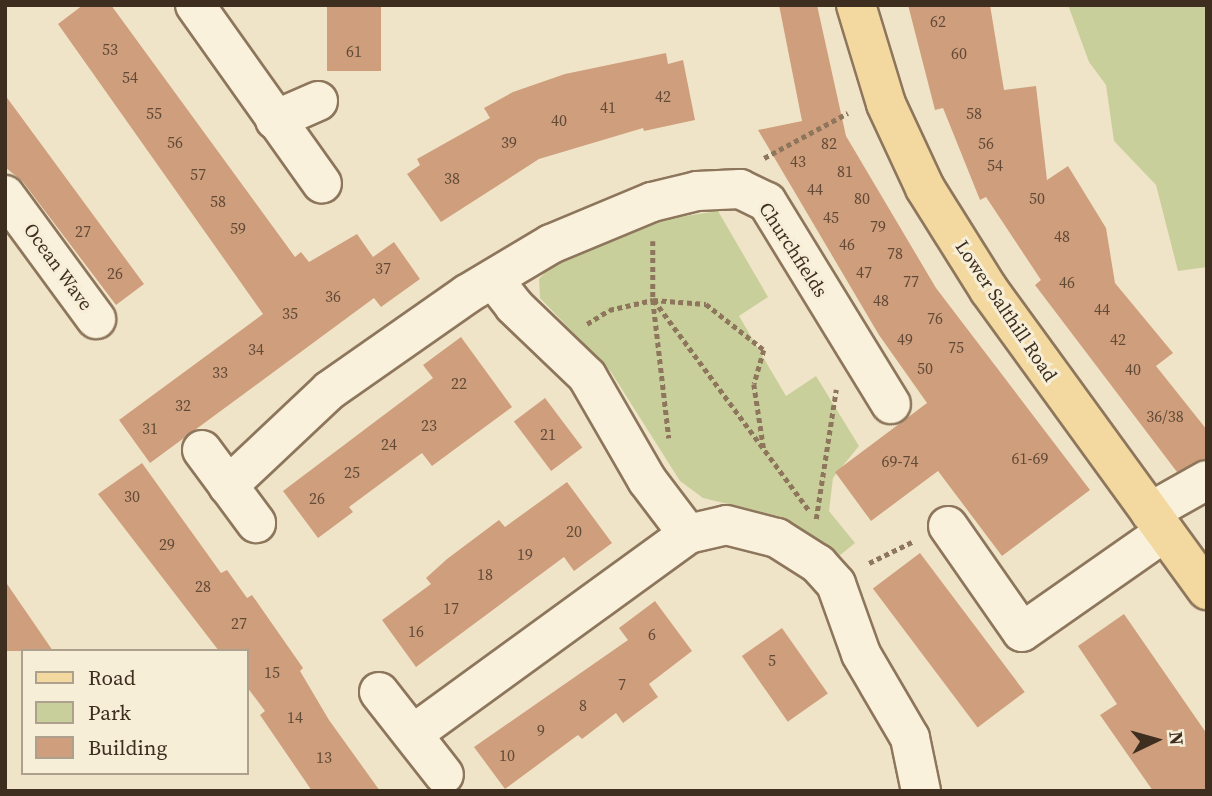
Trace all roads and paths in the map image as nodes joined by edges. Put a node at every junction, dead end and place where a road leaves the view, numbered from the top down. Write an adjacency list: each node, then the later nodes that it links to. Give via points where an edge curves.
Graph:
1 (195, 5): 5 (street)
2 (856, 5): 4 (main road, Lower Salthill Road)
3 (318, 101): 5 (street)
4 (886, 104): 7 (path, via 836,115 792,140 765,156); 22 (main road, Lower Salthill Road, via 925,188 989,290)
5 (275, 120): 6 (street)
6 (323, 184)
7 (740, 189): 8 (street, Churchfields, via 697,191); 15 (street, Churchfields, via 767,202)
8 (652, 202): 10 (street, Churchfields, via 551,244); 11 (path)
9 (10, 212): 12 (street, Ocean Wave)
10 (494, 281): 13 (street); 20 (street, Churchfields, via 467,294 330,390)
11 (653, 300): 13 (path, via 608,310); 17 (path); 17 (path, via 706,304 764,350 754,384); 18 (path, via 672,465)
12 (96, 319)
13 (556, 344): 18 (street, via 587,376 612,412)
14 (836, 388): 21 (path)
15 (891, 404)
16 (202, 450): 20 (street)
17 (764, 450): 21 (path)
18 (647, 480): 26 (street)
19 (1207, 480): 22 (street)
20 (228, 486): 23 (street)
21 (816, 520): 25 (path)
22 (1157, 522): 24 (street, via 1022,632); 28 (main road, Lower Salthill Road)
23 (256, 523)
24 (948, 526): 27 (path)
25 (824, 530)
26 (688, 534): 27 (street, via 726,525 754,529 798,550); 30 (street)
27 (835, 584): 32 (street, via 861,654 910,738)
28 (1207, 590)
29 (379, 692): 30 (street)
30 (413, 734): 31 (street)
31 (444, 775)
32 (921, 791)

